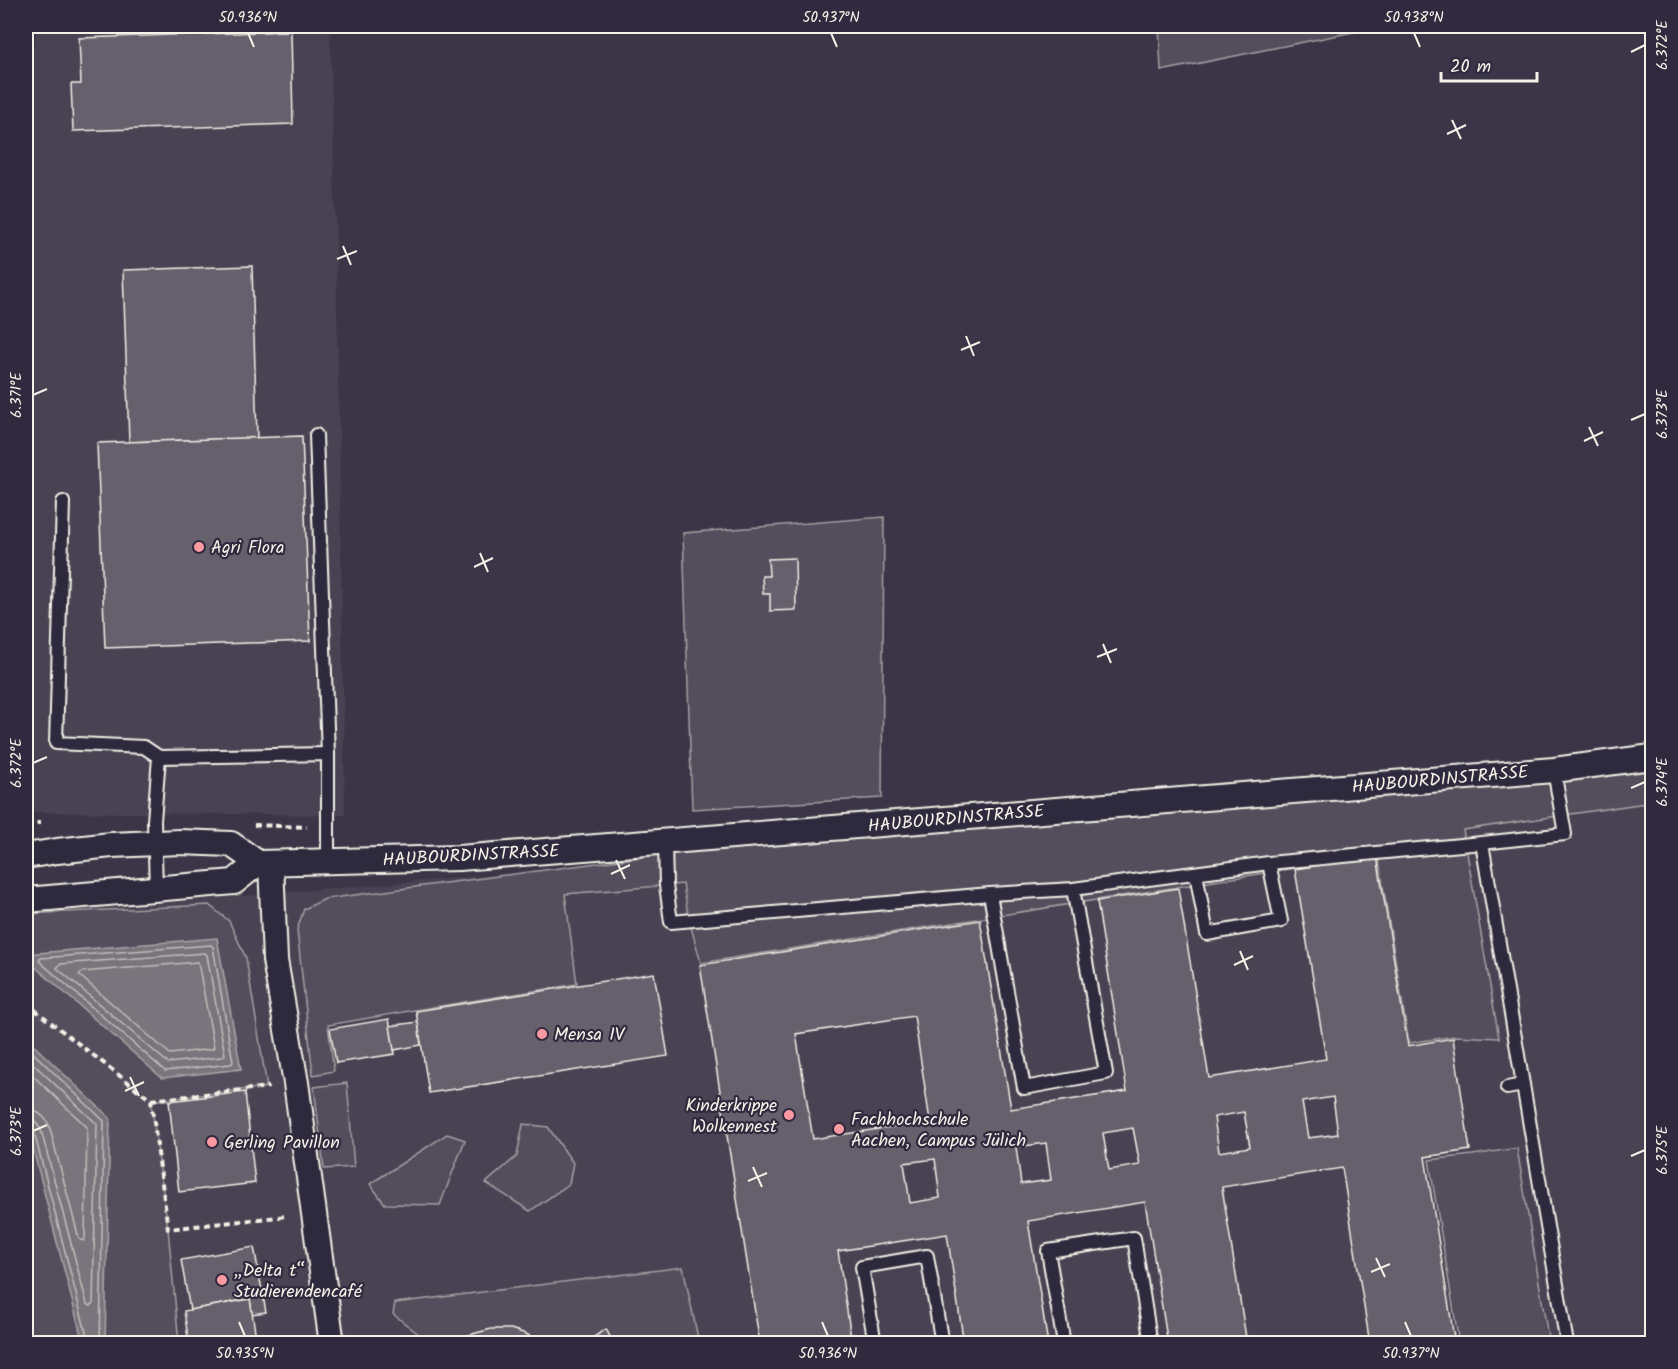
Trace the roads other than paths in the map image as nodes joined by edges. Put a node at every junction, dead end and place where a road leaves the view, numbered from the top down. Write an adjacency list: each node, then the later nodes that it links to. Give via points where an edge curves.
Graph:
1 (316, 435): 3 (lane)
2 (63, 502): 4 (lane, via 56,743 144,747)
3 (328, 754): 4 (lane); 11 (lane)
4 (159, 756): 8 (lane)
5 (1653, 757): 6 (street, HAUBOURDINSTRASSE)
6 (1554, 770): 7 (street, HAUBOURDINSTRASSE); 9 (lane, via 1564,834)
7 (665, 842): 11 (street, HAUBOURDINSTRASSE, via 459,858); 17 (lane, via 671,922)
8 (154, 843): 10 (street); 12 (street, via 231,843); 15 (lane)
9 (1482, 843): 13 (lane); 19 (lane)
10 (26, 856)
11 (328, 861): 12 (street, HAUBOURDINSTRASSE)
12 (265, 863): 15 (street, via 234,882); 21 (street, via 274,960 296,1083)
13 (1269, 863): 14 (lane); 14 (lane, via 1281,921 1207,934)
14 (1196, 873): 16 (lane)
15 (156, 888): 18 (street)
16 (1073, 890): 17 (lane); 17 (lane, via 1106,1074 1024,1088)
17 (990, 894)
18 (26, 900)
19 (1523, 1085): 20 (lane); 26 (lane)
20 (1507, 1088)
21 (332, 1344)
22 (875, 1344): 23 (lane, via 862,1267 927,1256)
23 (942, 1344)
24 (1064, 1344): 25 (lane, via 1048,1251 1134,1238)
25 (1151, 1344)
26 (1568, 1344)

